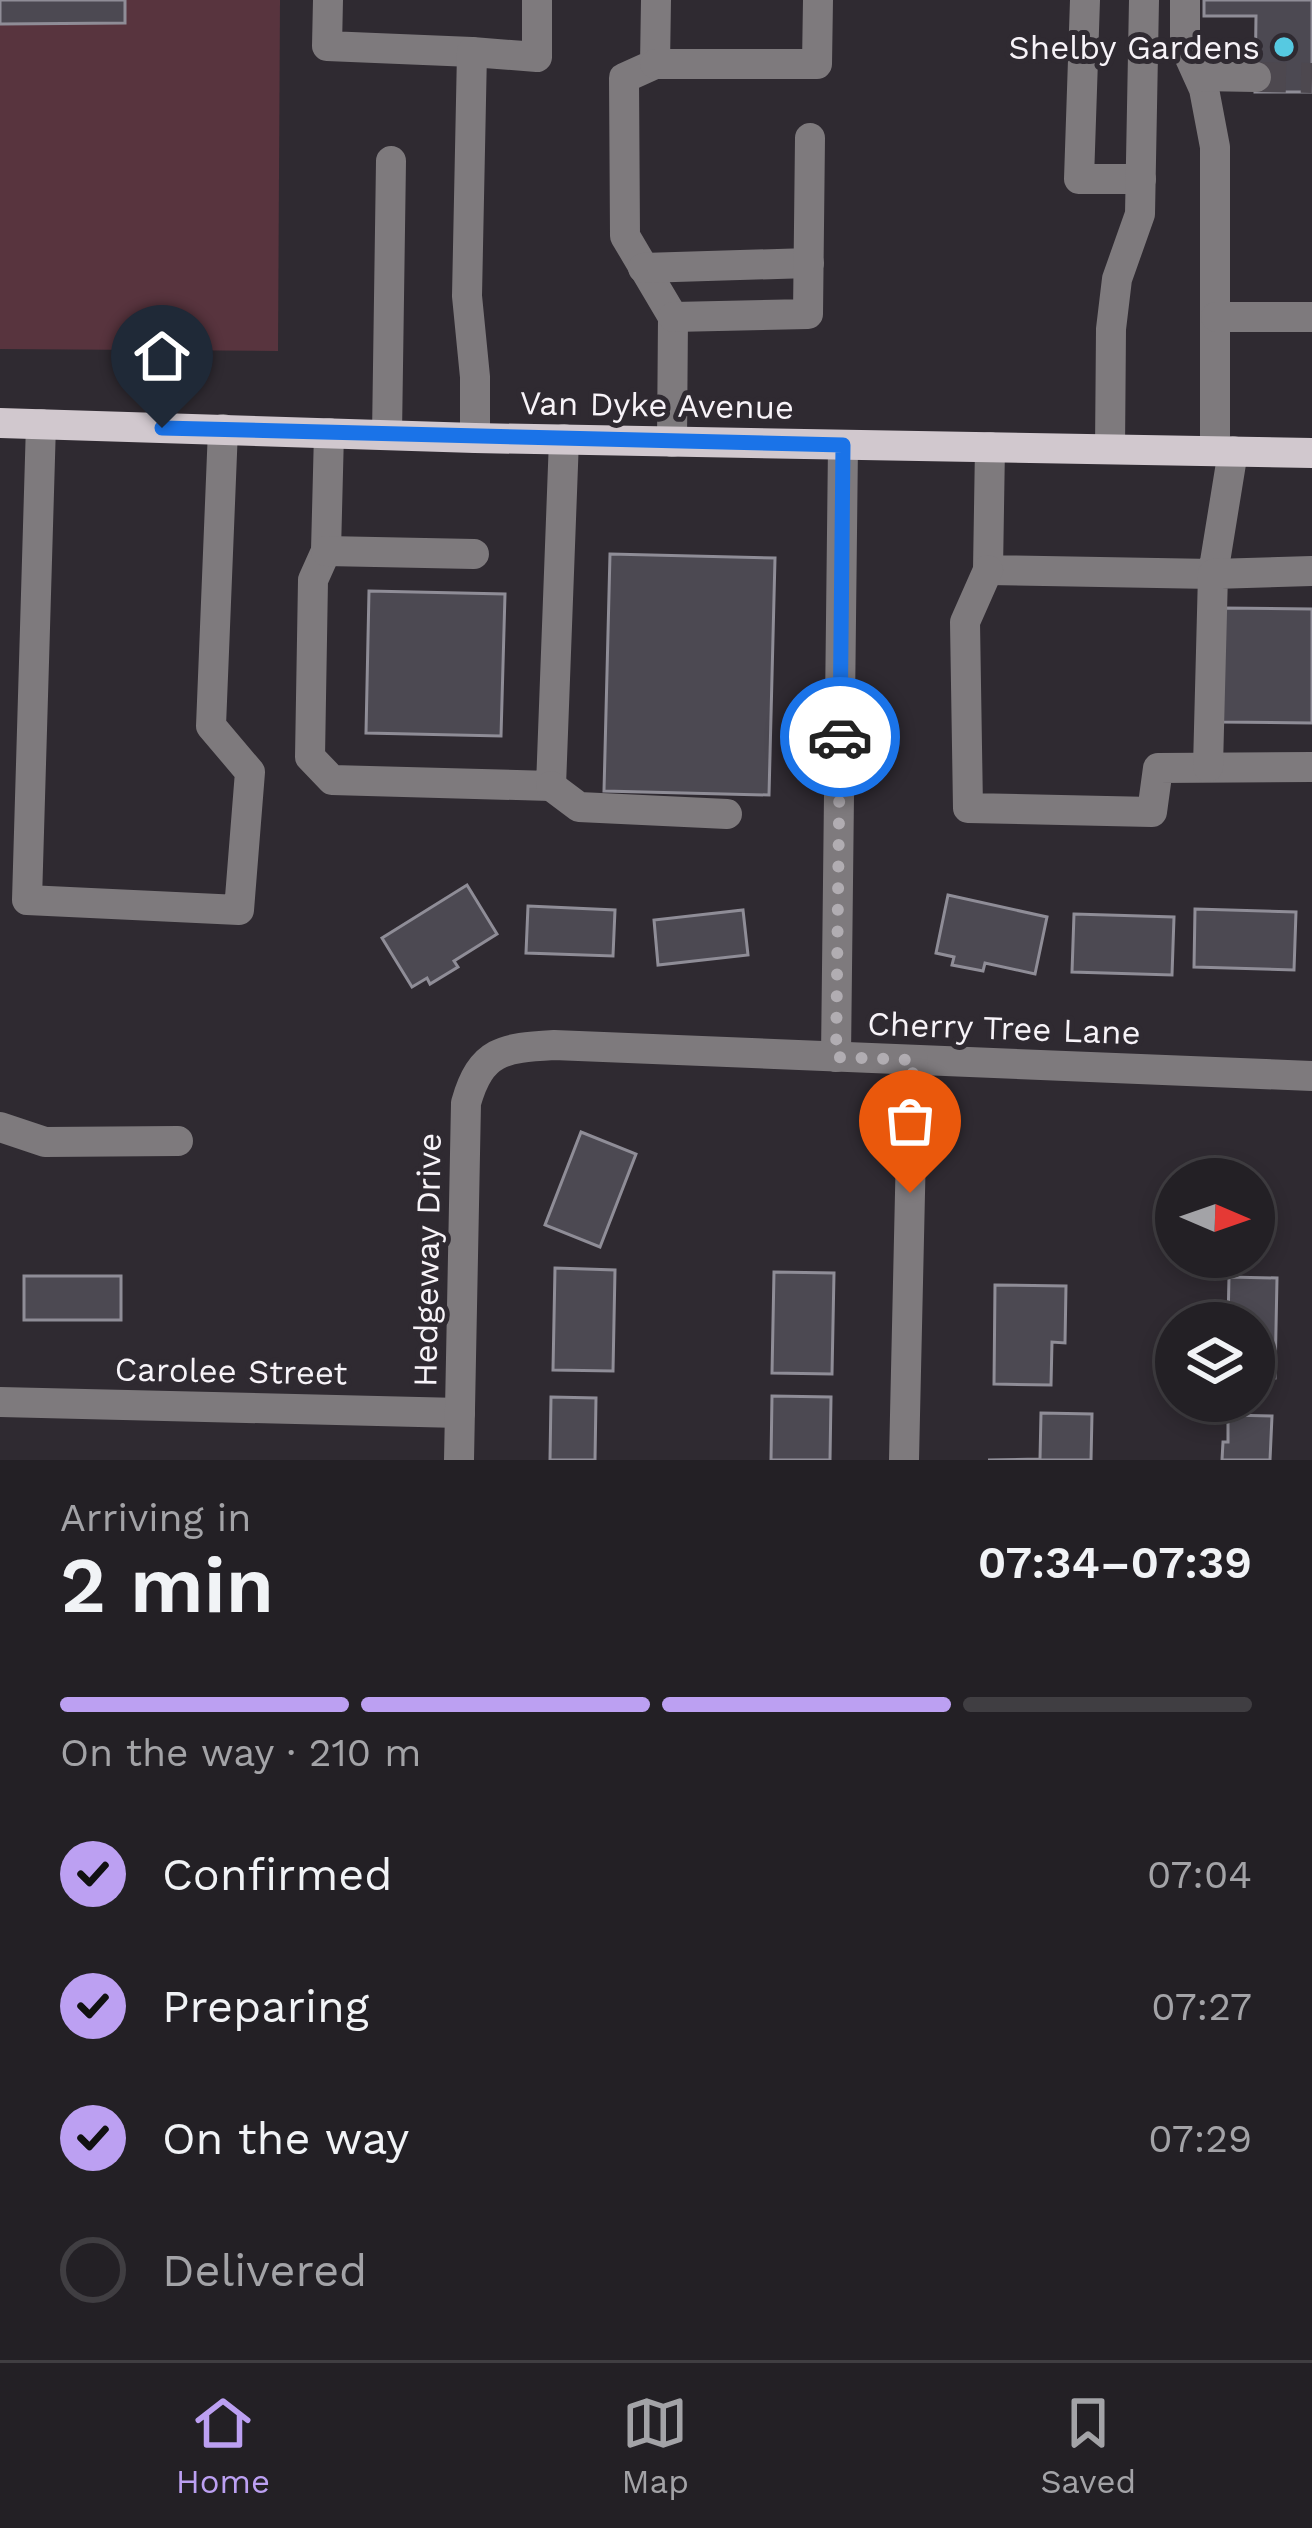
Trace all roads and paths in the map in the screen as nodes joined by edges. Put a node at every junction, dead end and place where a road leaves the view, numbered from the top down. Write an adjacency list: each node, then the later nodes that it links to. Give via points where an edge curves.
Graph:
1 (328, 0): 8 (street, via 327,46)
2 (537, 0): 8 (street, via 537,57)
3 (656, 0): 9 (street)
4 (818, 0): 9 (street, via 818,64)
5 (1084, 0): 14 (street, via 1079,179)
6 (1144, 0): 14 (street)
7 (1185, 0): 10 (street, via 1185,47)
8 (472, 52): 25 (street, via 467,296)
9 (655, 64): 16 (street, via 624,78 625,236)
10 (1200, 76): 11 (street); 17 (street, via 1215,146)
11 (1256, 77)
12 (810, 138): 15 (street)
13 (391, 160): 24 (street)
14 (1141, 179): 30 (street, via 1111,328)
15 (808, 263): 16 (street); 18 (street, via 808,314)
16 (644, 268): 18 (street)
17 (1216, 316): 19 (street); 31 (street)
18 (673, 317): 27 (street)
19 (1312, 317)
20 (0, 423): 21 (main road, Van Dyke Avenue)
21 (41, 424): 22 (main road, Van Dyke Avenue); 22 (street, via 27,900 239,910 250,772 211,726)
22 (224, 429): 23 (main road, Van Dyke Avenue)
23 (329, 433): 24 (main road, Van Dyke Avenue); 33 (street)
24 (387, 435): 25 (main road, Van Dyke Avenue)
25 (475, 438): 26 (main road, Van Dyke Avenue)
26 (564, 440): 27 (main road, Van Dyke Avenue); 40 (street)
27 (672, 442): 28 (main road, Van Dyke Avenue)
28 (843, 445): 29 (main road, Van Dyke Avenue); 42 (street)
29 (990, 447): 30 (main road, Van Dyke Avenue); 35 (street)
30 (1110, 449): 31 (main road, Van Dyke Avenue)
31 (1224, 451): 32 (main road, Van Dyke Avenue); 37 (street)
32 (1312, 453)
33 (326, 551): 34 (street); 40 (street, via 314,580 310,757 332,780)
34 (474, 554)
35 (988, 569): 37 (street); 38 (street, via 965,622 968,808 1152,812 1158,768)
36 (1312, 571): 37 (street)
37 (1213, 574): 38 (street)
38 (1208, 767): 39 (street)
39 (1312, 767)
40 (551, 786): 41 (street, via 579,807)
41 (727, 814)
42 (836, 1057): 43 (street, Cherry Tree Lane); 44 (street, Cherry Tree Lane, via 554,1045 524,1046)
43 (913, 1060): 45 (street, Cherry Tree Lane); 51 (street)
44 (481, 1065): 49 (street, Hedgeway Drive, via 466,1103)
45 (1312, 1076)
46 (0, 1127): 47 (street, via 45,1142)
47 (178, 1141)
48 (0, 1402): 49 (street, Carolee Street)
49 (460, 1413): 50 (street, Hedgeway Drive)
50 (459, 1460)
51 (904, 1460)

